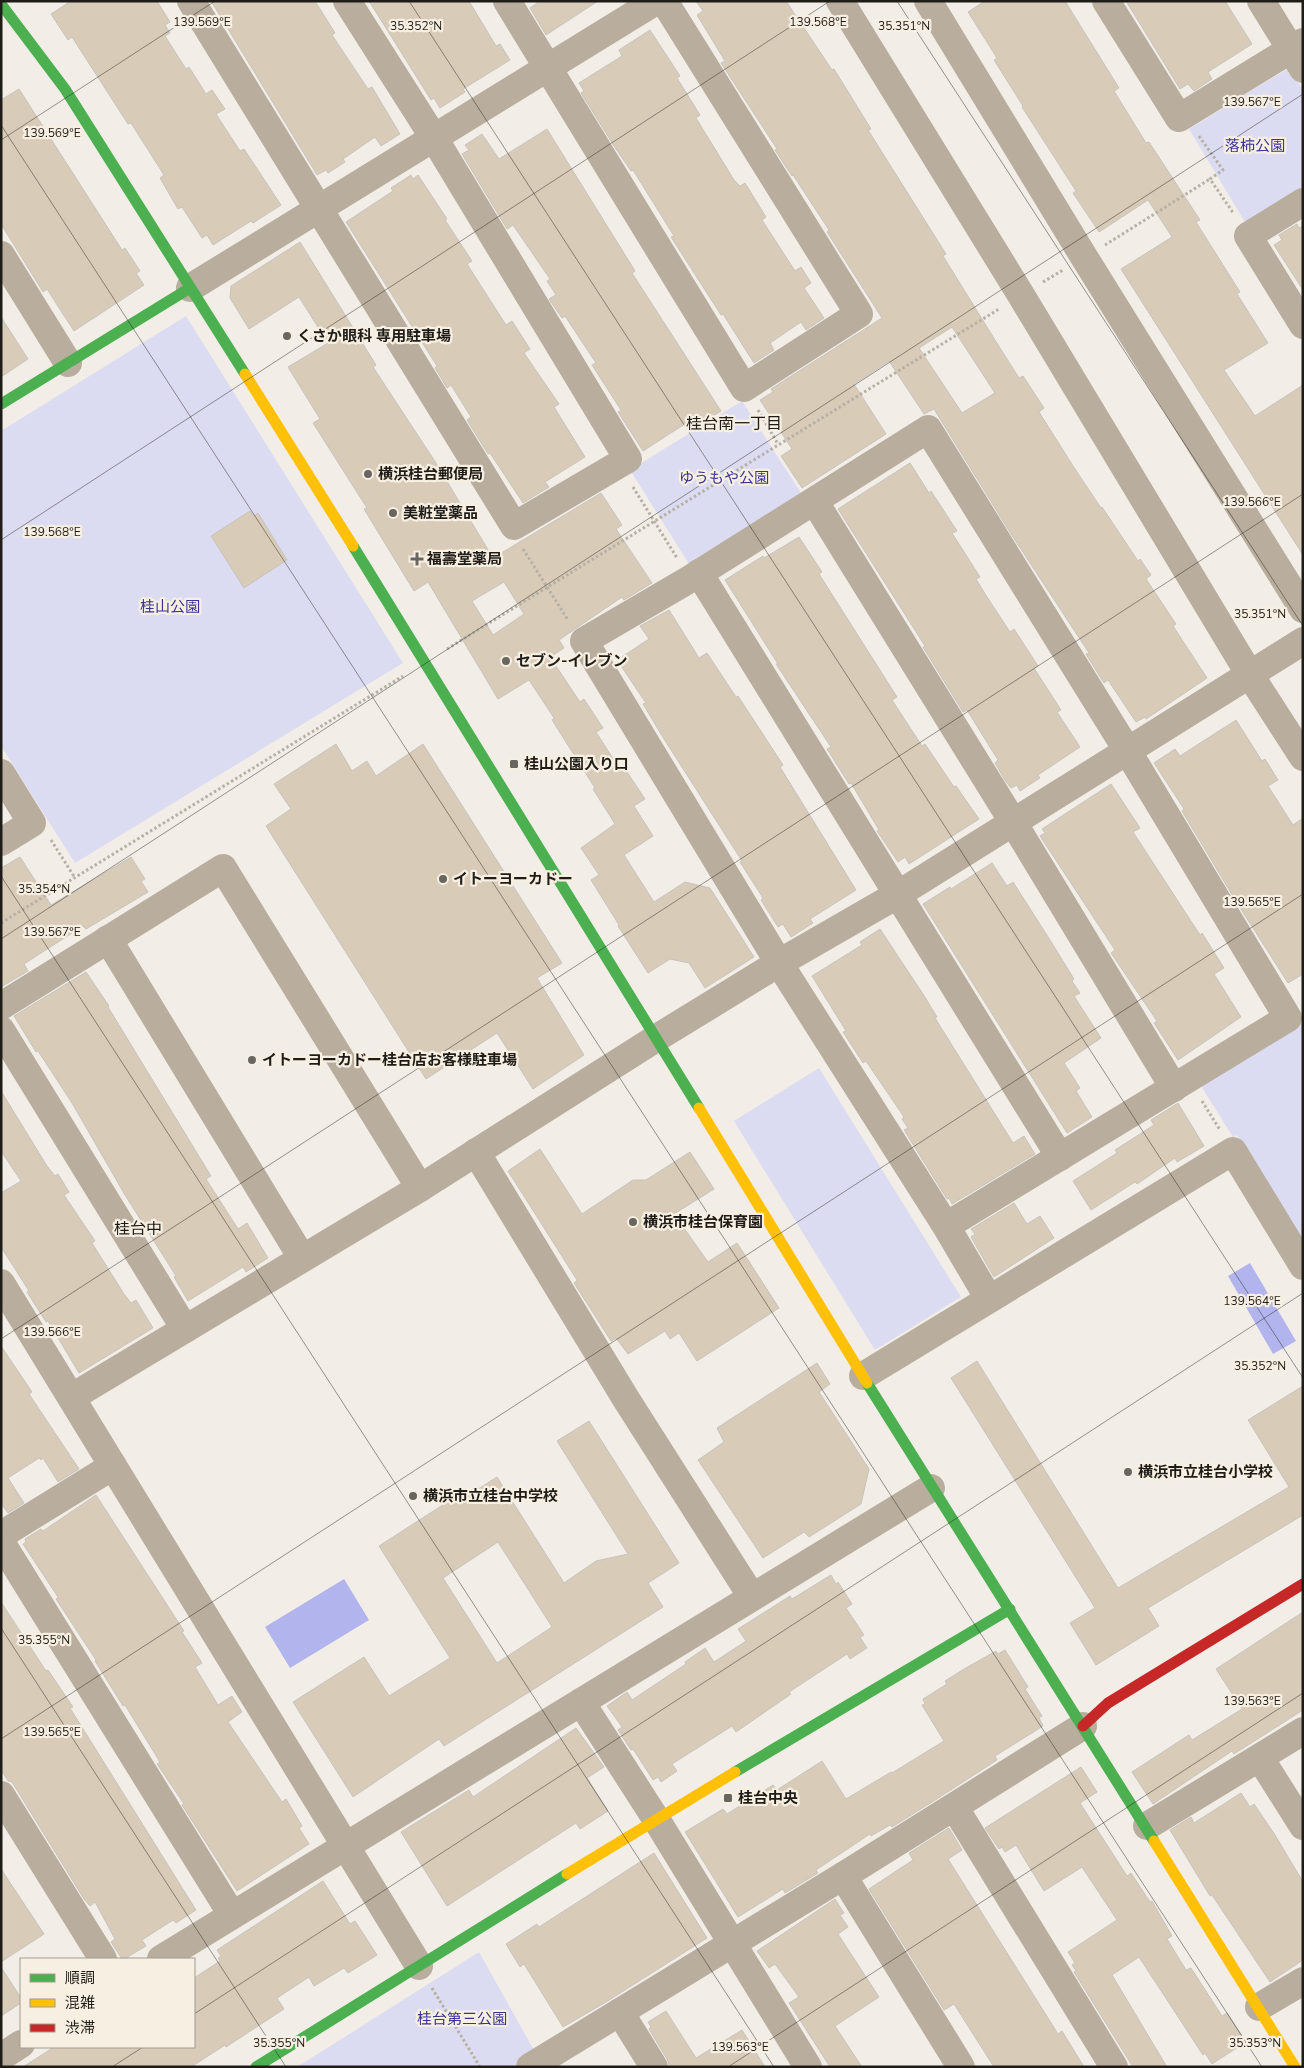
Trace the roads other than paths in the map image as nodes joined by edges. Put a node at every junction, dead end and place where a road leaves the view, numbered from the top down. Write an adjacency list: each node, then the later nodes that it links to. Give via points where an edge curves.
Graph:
1 (191, 1): 15 (street)
2 (347, 1): 13 (street)
3 (507, 1): 12 (street)
4 (656, 1): 12 (street)
5 (664, 1): 12 (street, via 858,314 744,388)
6 (840, 1): 25 (street)
7 (928, 1): 23 (street)
8 (1106, 1): 11 (street, via 1179,118)
9 (1261, 1): 11 (street)
10 (1, 4): 17 (street, via 65,89)
11 (1299, 53)
12 (548, 68): 13 (street)
13 (434, 138): 15 (street); 15 (street, via 628,459 620,465 514,526)
14 (1303, 202): 18 (street, via 1248,236)
15 (319, 209): 17 (street)
16 (1, 255): 19 (street)
17 (190, 288): 19 (street); 36 (street, via 396,614)
18 (1303, 325)
19 (68, 363): 20 (street)
20 (1, 404)
21 (814, 502): 22 (street); 26 (street, via 928,429); 29 (street)
22 (694, 576): 31 (street); 33 (street, via 584,641)
23 (1303, 609)
24 (1303, 641): 25 (street)
25 (1250, 675): 26 (street); 27 (street)
26 (1127, 750): 29 (street); 37 (street, via 1288,1018)
27 (1303, 758)
28 (1, 773): 30 (street, via 32,823)
29 (1013, 822): 31 (street); 37 (street)
30 (1, 842)
31 (897, 895): 33 (street); 39 (street)
32 (108, 939): 34 (street); 40 (street, via 223,868); 42 (street)
33 (779, 963): 36 (street); 41 (street)
34 (1, 1006)
35 (1, 1030): 46 (street)
36 (655, 1039): 38 (street); 47 (street)
37 (1181, 1083): 39 (street)
38 (476, 1152): 40 (street); 54 (street, via 626,1399)
39 (1060, 1157): 41 (street)
40 (420, 1188): 42 (street)
41 (946, 1226): 45 (street)
42 (302, 1258): 46 (street)
43 (1303, 1266): 45 (street, via 1233,1151)
44 (1, 1283): 48 (street)
45 (988, 1299): 47 (street)
46 (185, 1329): 48 (street)
47 (864, 1376): 50 (street)
48 (72, 1397): 49 (street)
49 (113, 1466): 51 (street); 65 (street)
50 (931, 1488): 54 (street); 55 (street)
51 (1, 1535)
52 (1, 1542): 67 (street)
53 (1303, 1584): 57 (street, via 1108,1703)
54 (752, 1597): 56 (street)
55 (1010, 1609): 57 (street); 62 (street)
56 (581, 1702): 62 (street); 65 (street)
57 (1083, 1726): 61 (street); 63 (street)
58 (1303, 1731): 59 (street)
59 (1260, 1758): 63 (street); 64 (street)
60 (1, 1795): 69 (street)
61 (954, 1808): 66 (street); 83 (street)
62 (656, 1819): 68 (street); 71 (street)
63 (1146, 1826): 73 (street)
64 (1303, 1826)
65 (345, 1846): 67 (street); 71 (street)
66 (843, 1876): 68 (street); 82 (street)
67 (232, 1915): 70 (street)
68 (732, 1943): 74 (street); 81 (street)
69 (102, 1958)
70 (163, 1958)
71 (418, 1966): 77 (street)
72 (1303, 1981): 73 (street)
73 (1259, 2007): 84 (street)
74 (620, 2012): 79 (street); 80 (street)
75 (20, 2045): 76 (street)
76 (1, 2056): 78 (street)
77 (268, 2064)
78 (8, 2067)
79 (530, 2067)
80 (654, 2067)
81 (808, 2067)
82 (961, 2067)
83 (1114, 2067)
84 (1295, 2067)

